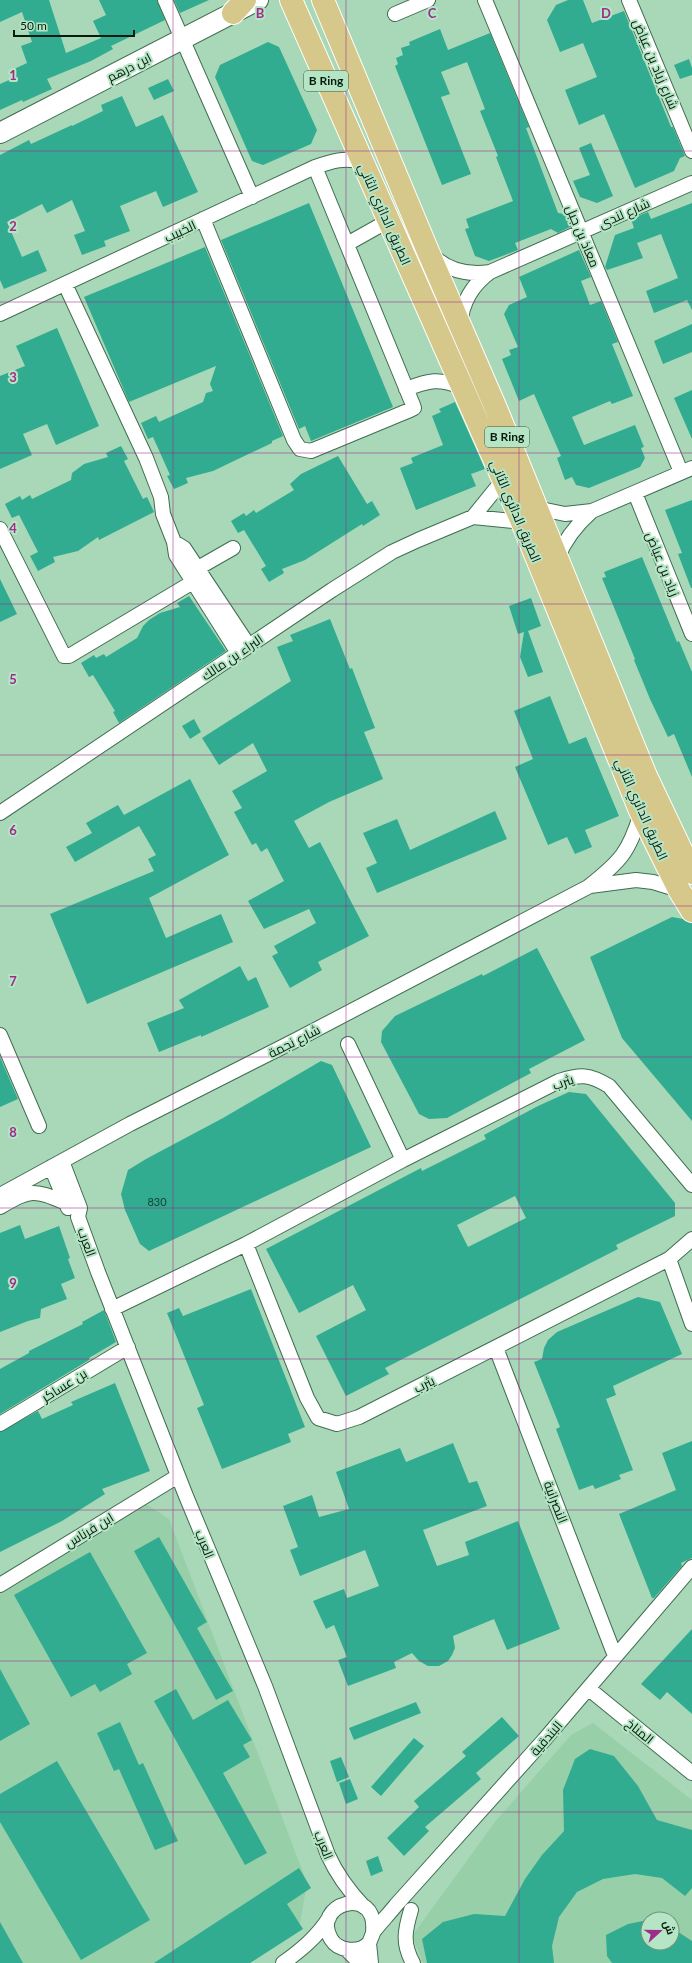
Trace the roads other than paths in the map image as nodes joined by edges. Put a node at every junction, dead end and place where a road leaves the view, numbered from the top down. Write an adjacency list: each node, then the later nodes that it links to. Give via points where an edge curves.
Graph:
1 (165, 0): 11 (street)
2 (258, 0): 9 (street, ابن درهم)
3 (291, 0): 15 (main road, الطريق الدائري الثاني / B Ring)
4 (310, 0): 13 (main road, via 364,121)
5 (323, 0): 13 (main road, الطريق الدائري الثاني / B Ring)
6 (428, 0): 10 (street)
7 (485, 0): 21 (street, معاذ بن جبل)
8 (629, 0): 14 (street, شارع زياد بن عياض)
9 (239, 7): 11 (street, ابن درهم)
10 (395, 14)
11 (183, 39): 12 (street, ابن درهم); 18 (street)
12 (0, 133)
13 (383, 144): 23 (main road, الطريق الدائري الثاني / B Ring)
14 (692, 151)
15 (362, 162): 16 (street, الخبيب, via 339,159); 20 (main road, الطريق الدائري الثاني / B Ring)
16 (315, 167): 18 (street, الخبيب); 22 (street)
17 (692, 183): 21 (street, شارع لندى)
18 (252, 197): 19 (street, الخبيب)
19 (203, 220): 25 (street, الخبيب); 29 (street, via 294,440 300,449 312,452 414,408)
20 (388, 221): 22 (street); 28 (main road, الطريق الدائري الثاني / B Ring)
21 (581, 232): 24 (street, شارع لندى); 30 (street, معاذ بن جبل)
22 (347, 244): 29 (street)
23 (427, 249): 24 (street, شارع لندى, via 442,263 455,270 470,273); 27 (main road, الطريق الدائري الثاني / B Ring)
24 (490, 272): 27 (street, شارع لندى, via 477,283 466,299)
25 (65, 284): 26 (street, الخبيب); 37 (street, via 146,458)
26 (0, 314)
27 (460, 327): 34 (main road, الطريق الدائري الثاني / B Ring)
28 (462, 387): 29 (street, via 437,380); 31 (main road, الطريق الدائري الثاني / B Ring)
29 (406, 389)
30 (687, 470): 32 (street)
31 (503, 480): 34 (main road, الطريق الدائري الثاني / B Ring); 35 (street, البراء بن مالك)
32 (635, 493): 33 (street); 42 (street, زياد بن عياض)
33 (592, 511): 34 (street, البراء بن مالك); 39 (street, via 572,531)
34 (529, 515): 35 (street, البراء بن مالك); 39 (main road, الطريق الدائري الثاني / B Ring); 46 (main road, الطريق الدائري الثاني / B Ring)
35 (473, 518): 44 (street, البراء بن مالك, via 392,552)
36 (0, 529): 41 (street, via 64,656 69,656)
37 (174, 542): 40 (street, via 184,548); 41 (street, via 176,555)
38 (234, 548): 40 (street)
39 (557, 558): 47 (main road, الطريق الدائري الثاني / B Ring, via 646,776)
40 (198, 568): 44 (street)
41 (193, 582): 44 (street)
42 (687, 608): 43 (street, زياد بن عياض)
43 (692, 634)
44 (243, 650): 45 (street, البراء بن مالك)
45 (0, 813)
46 (641, 813): 48 (street, شارع نجمة, via 629,847 619,860); 49 (main road, الطريق الدائري الثاني / B Ring)
47 (692, 873)
48 (588, 887): 49 (street, شارع نجمة, via 636,880); 55 (street, شارع نجمة)
49 (679, 890): 50 (main road, الطريق الدائري الثاني / B Ring)
50 (692, 911)
51 (0, 1035): 53 (street)
52 (348, 1044): 54 (street)
53 (38, 1126)
54 (403, 1160): 56 (street, يثرب, via 559,1082 584,1075 609,1086); 63 (street, يثرب)
55 (57, 1164): 57 (street, شارع نجمة); 59 (street, العرب); 61 (street, العرب, via 80,1208)
56 (692, 1184)
57 (27, 1187): 58 (street, شارع نجمة); 59 (street); 60 (street, شارع نجمة)
58 (0, 1195)
59 (66, 1203): 61 (street, العرب, via 72,1215)
60 (0, 1207)
61 (78, 1218): 65 (street, العرب)
62 (692, 1239): 64 (street, يثرب)
63 (246, 1244): 65 (street, يثرب); 68 (street, يثرب, via 307,1398 318,1418 337,1424 359,1417)
64 (669, 1259): 66 (street); 68 (street, يثرب)
65 (112, 1309): 67 (street, العرب)
66 (692, 1324)
67 (128, 1347): 69 (street, بن عساكر); 70 (street, العرب)
68 (496, 1348): 73 (street, النصرانية)
69 (0, 1424)
70 (178, 1476): 72 (street, ابن فرناس); 76 (street, العرب, via 265,1686)
71 (692, 1567): 73 (street, البندقية)
72 (0, 1585)
73 (615, 1656): 74 (street, البندقية)
74 (589, 1689): 75 (street, المناخ); 77 (street, البندقية)
75 (692, 1773)
76 (334, 1869): 78 (street, العرب, via 339,1896); 79 (street, العرب)
77 (396, 1905): 79 (street, via 384,1910); 82 (street, البندقية)
78 (338, 1907): 79 (street, via 351,1903); 81 (street)
79 (366, 1909): 82 (street, via 374,1925)
80 (411, 1910): 88 (street, via 405,1929 405,1940)
81 (329, 1918): 83 (street, via 328,1933); 84 (street)
82 (371, 1938): 83 (street, via 358,1949); 87 (street)
83 (341, 1947): 84 (street, via 330,1944); 86 (street)
84 (302, 1950): 85 (street)
85 (283, 1963)
86 (360, 1963)
87 (371, 1963)
88 (414, 1963)

